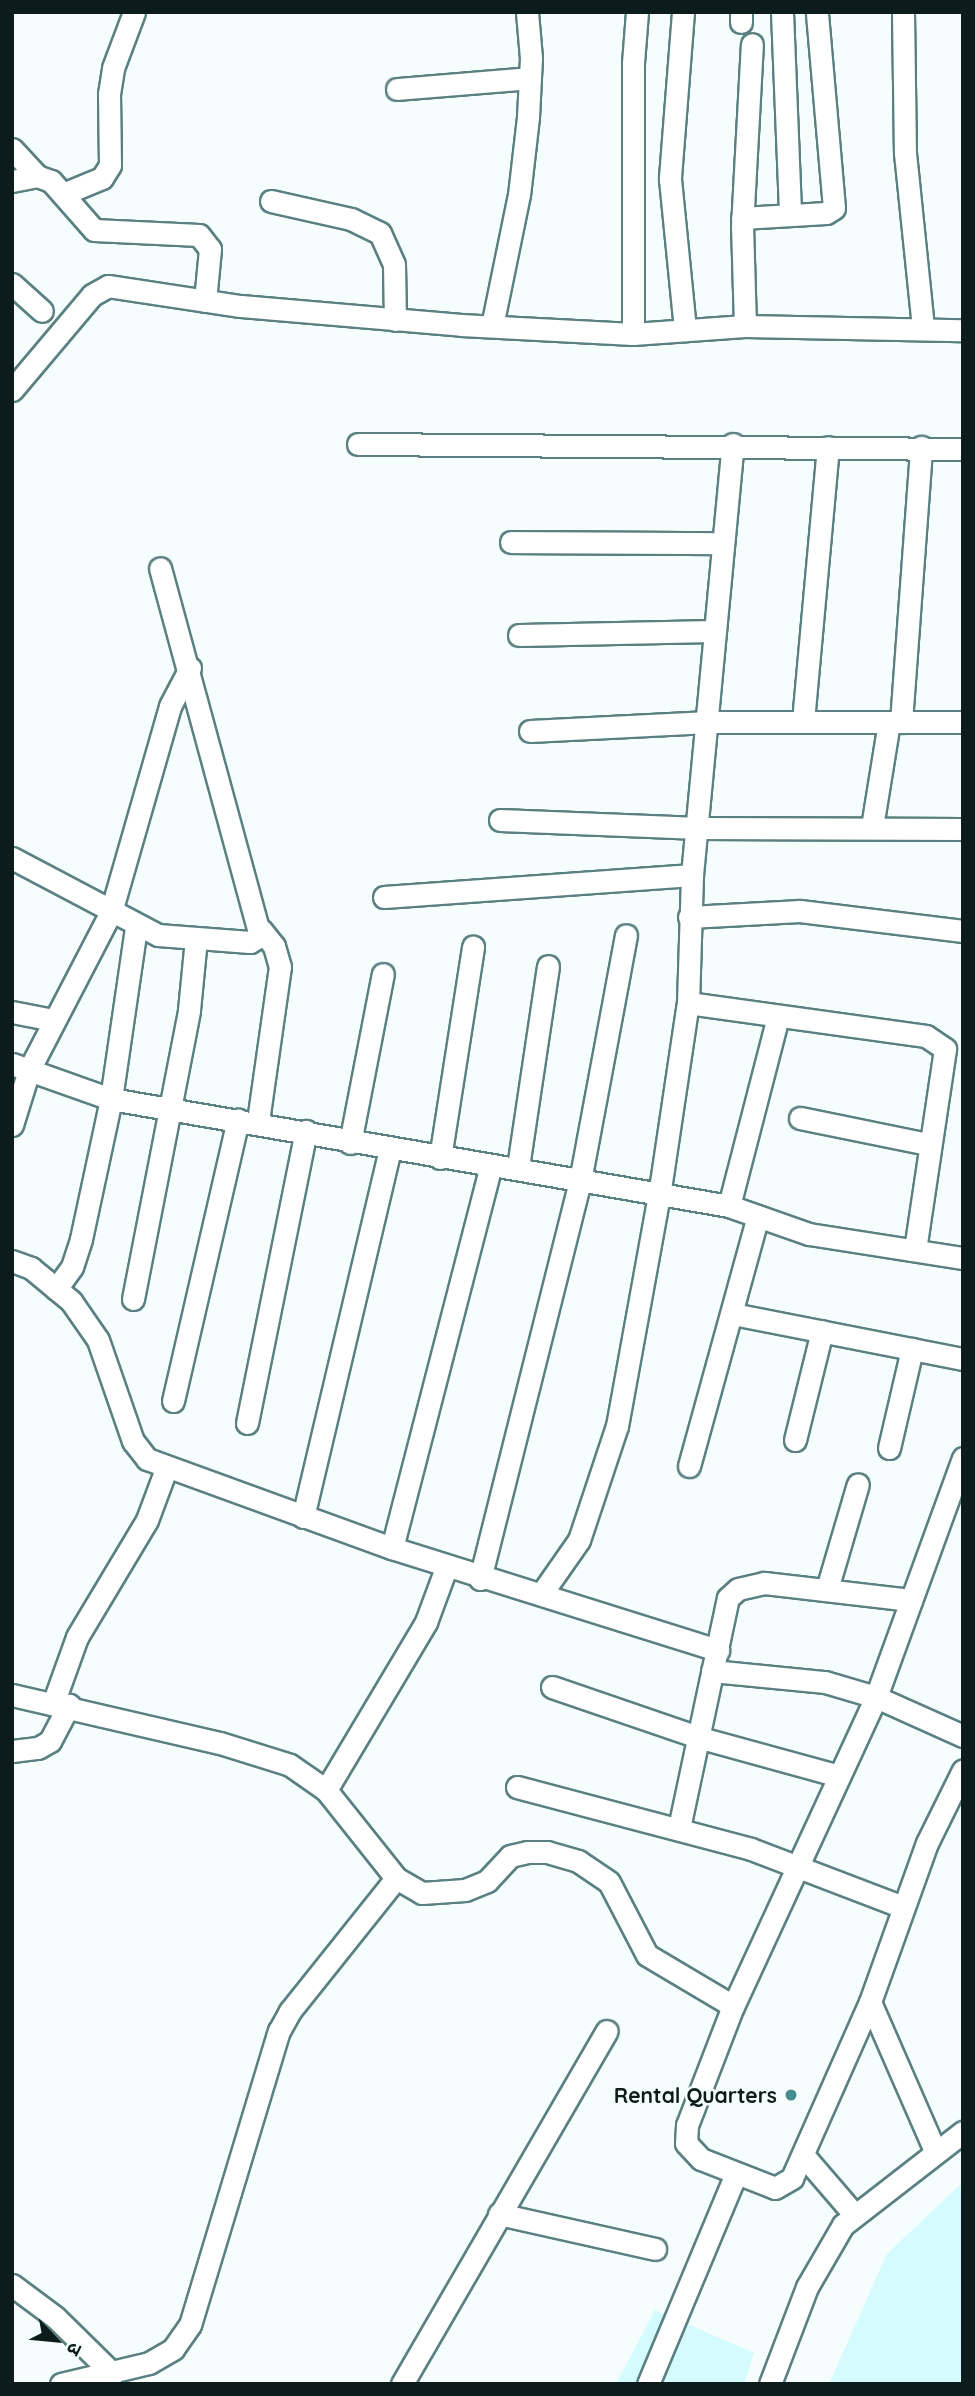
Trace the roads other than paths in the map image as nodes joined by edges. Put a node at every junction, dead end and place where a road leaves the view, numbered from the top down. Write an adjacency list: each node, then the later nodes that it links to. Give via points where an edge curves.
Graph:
1 (134, 12): 14 (street, via 118,49 109,94 110,165 102,178)
2 (527, 12): 9 (street)
3 (637, 12): 27 (street)
4 (683, 12): 25 (street, via 670,179)
5 (782, 12): 16 (street)
6 (817, 12): 16 (street, via 836,199 826,213)
7 (903, 12): 24 (street, via 905,153)
8 (751, 44): 17 (street)
9 (530, 78): 10 (street); 22 (street, via 519,195)
10 (397, 89)
11 (12, 149): 12 (street)
12 (37, 176): 13 (street); 14 (street, via 51,181)
13 (12, 181)
14 (63, 194): 19 (street, via 94,230 199,235 210,248)
15 (271, 201): 21 (street, via 351,219 380,233 394,264)
16 (790, 215): 17 (street)
17 (742, 218): 23 (street)
18 (12, 284): 20 (street)
19 (205, 301): 21 (street); 28 (street, via 108,286 92,295)
20 (42, 311)
21 (395, 320): 22 (street)
22 (492, 326): 27 (street)
23 (745, 326): 24 (street); 25 (street)
24 (923, 326): 26 (street)
25 (685, 330): 27 (street)
26 (963, 330)
27 (633, 334)
28 (12, 390)
29 (358, 444): 30 (street)
30 (733, 444): 31 (street); 35 (street)
31 (828, 447): 32 (street); 40 (street)
32 (921, 447): 33 (street); 42 (street)
33 (963, 449)
34 (511, 542): 35 (street)
35 (721, 543): 37 (street)
36 (160, 568): 39 (street)
37 (715, 631): 38 (street); 41 (street)
38 (519, 635)
39 (190, 668): 52 (street, via 170,706); 55 (street)
40 (803, 721): 41 (street); 42 (street)
41 (709, 722): 44 (street); 47 (street)
42 (895, 722): 43 (street); 46 (street)
43 (963, 723)
44 (530, 731)
45 (500, 820): 47 (street)
46 (872, 827): 47 (street); 48 (street)
47 (699, 828): 50 (street)
48 (963, 829)
49 (12, 858): 52 (street)
50 (692, 875): 51 (street); 53 (street)
51 (384, 897)
52 (111, 912): 54 (street); 65 (street)
53 (689, 917): 56 (street, via 813,912); 62 (street)
54 (136, 927): 58 (street, via 158,935); 67 (street)
55 (261, 930): 58 (street, via 256,941); 70 (street, via 274,946 280,967)
56 (963, 931)
57 (626, 935): 79 (street)
58 (196, 939): 68 (street, via 189,1010)
59 (473, 947): 76 (street)
60 (548, 966): 78 (street)
61 (383, 974): 73 (street)
62 (688, 1003): 64 (street); 80 (street)
63 (12, 1012): 65 (street)
64 (778, 1016): 74 (street, via 937,1040 946,1049 946,1062); 81 (street)
65 (52, 1020): 66 (street)
66 (21, 1067): 67 (street); 71 (street)
67 (111, 1099): 68 (street); 86 (street, via 76,1254)
68 (170, 1110): 70 (street); 87 (street)
69 (800, 1118): 74 (street)
70 (248, 1120): 72 (street); 92 (street)
71 (12, 1125)
72 (306, 1131): 73 (street); 93 (street)
73 (350, 1143): 75 (street)
74 (928, 1144): 83 (street)
75 (390, 1150): 76 (street); 100 (street)
76 (440, 1158): 77 (street)
77 (491, 1166): 78 (street); 101 (street)
78 (518, 1167): 79 (street)
79 (580, 1181): 80 (street); 103 (street)
80 (659, 1196): 81 (street); 105 (street, via 617,1426 579,1541)
81 (729, 1206): 82 (street)
82 (758, 1216): 83 (street, via 809,1234); 88 (street)
83 (915, 1250): 84 (street)
84 (963, 1258)
85 (12, 1261): 86 (street, via 31,1268)
86 (57, 1289): 98 (street, via 98,1340 138,1452)
87 (133, 1299)
88 (733, 1314): 89 (street); 97 (street)
89 (822, 1331): 90 (street); 94 (street)
90 (912, 1349): 91 (street); 95 (street)
91 (963, 1359)
92 (173, 1401)
93 (247, 1423)
94 (795, 1440)
95 (889, 1448)
96 (963, 1458): 106 (street)
97 (689, 1466)
98 (166, 1469): 100 (street); 111 (street, via 147,1520 77,1637)
99 (858, 1484): 104 (street)
100 (303, 1517): 101 (street)
101 (392, 1548): 102 (street)
102 (446, 1568): 103 (street); 118 (street, via 426,1622)
103 (480, 1579): 105 (street)
104 (827, 1589): 106 (street); 107 (street, via 764,1583 738,1589 728,1598)
105 (542, 1593): 107 (street)
106 (911, 1600): 110 (street)
107 (715, 1661): 110 (street, via 825,1682); 113 (street)
108 (552, 1687): 113 (street)
109 (12, 1695): 111 (street)
110 (876, 1697): 112 (street); 116 (street)
111 (62, 1703): 114 (street, via 50,1741 38,1748); 118 (street, via 290,1765)
112 (963, 1736)
113 (701, 1738): 116 (street); 119 (street)
114 (12, 1751)
115 (963, 1770): 122 (street)
116 (839, 1776): 120 (street)
117 (517, 1787): 119 (street)
118 (326, 1790): 121 (street)
119 (679, 1828): 120 (street)
120 (801, 1868): 122 (street); 124 (street)
121 (396, 1878): 124 (street, via 422,1893 436,1894 487,1881 510,1857 527,1852 578,1861 609,1882 646,1955); 134 (street, via 279,2031 190,2325 173,2349 149,2363)
122 (903, 1907): 123 (street)
123 (870, 2002): 127 (street); 128 (street)
124 (733, 2006): 129 (street, via 686,2136 701,2160)
125 (607, 2031): 131 (street)
126 (963, 2132): 127 (street)
127 (935, 2151): 130 (street)
128 (804, 2156): 129 (street, via 784,2186 775,2188); 130 (street)
129 (736, 2174): 137 (street)
130 (853, 2213): 138 (street, via 807,2287)
131 (499, 2214): 132 (street); 136 (street)
132 (656, 2249)
133 (12, 2285): 134 (street, via 55,2317)
134 (102, 2377): 135 (street)
135 (61, 2384)
136 (402, 2384)
137 (648, 2384)
138 (770, 2384)

